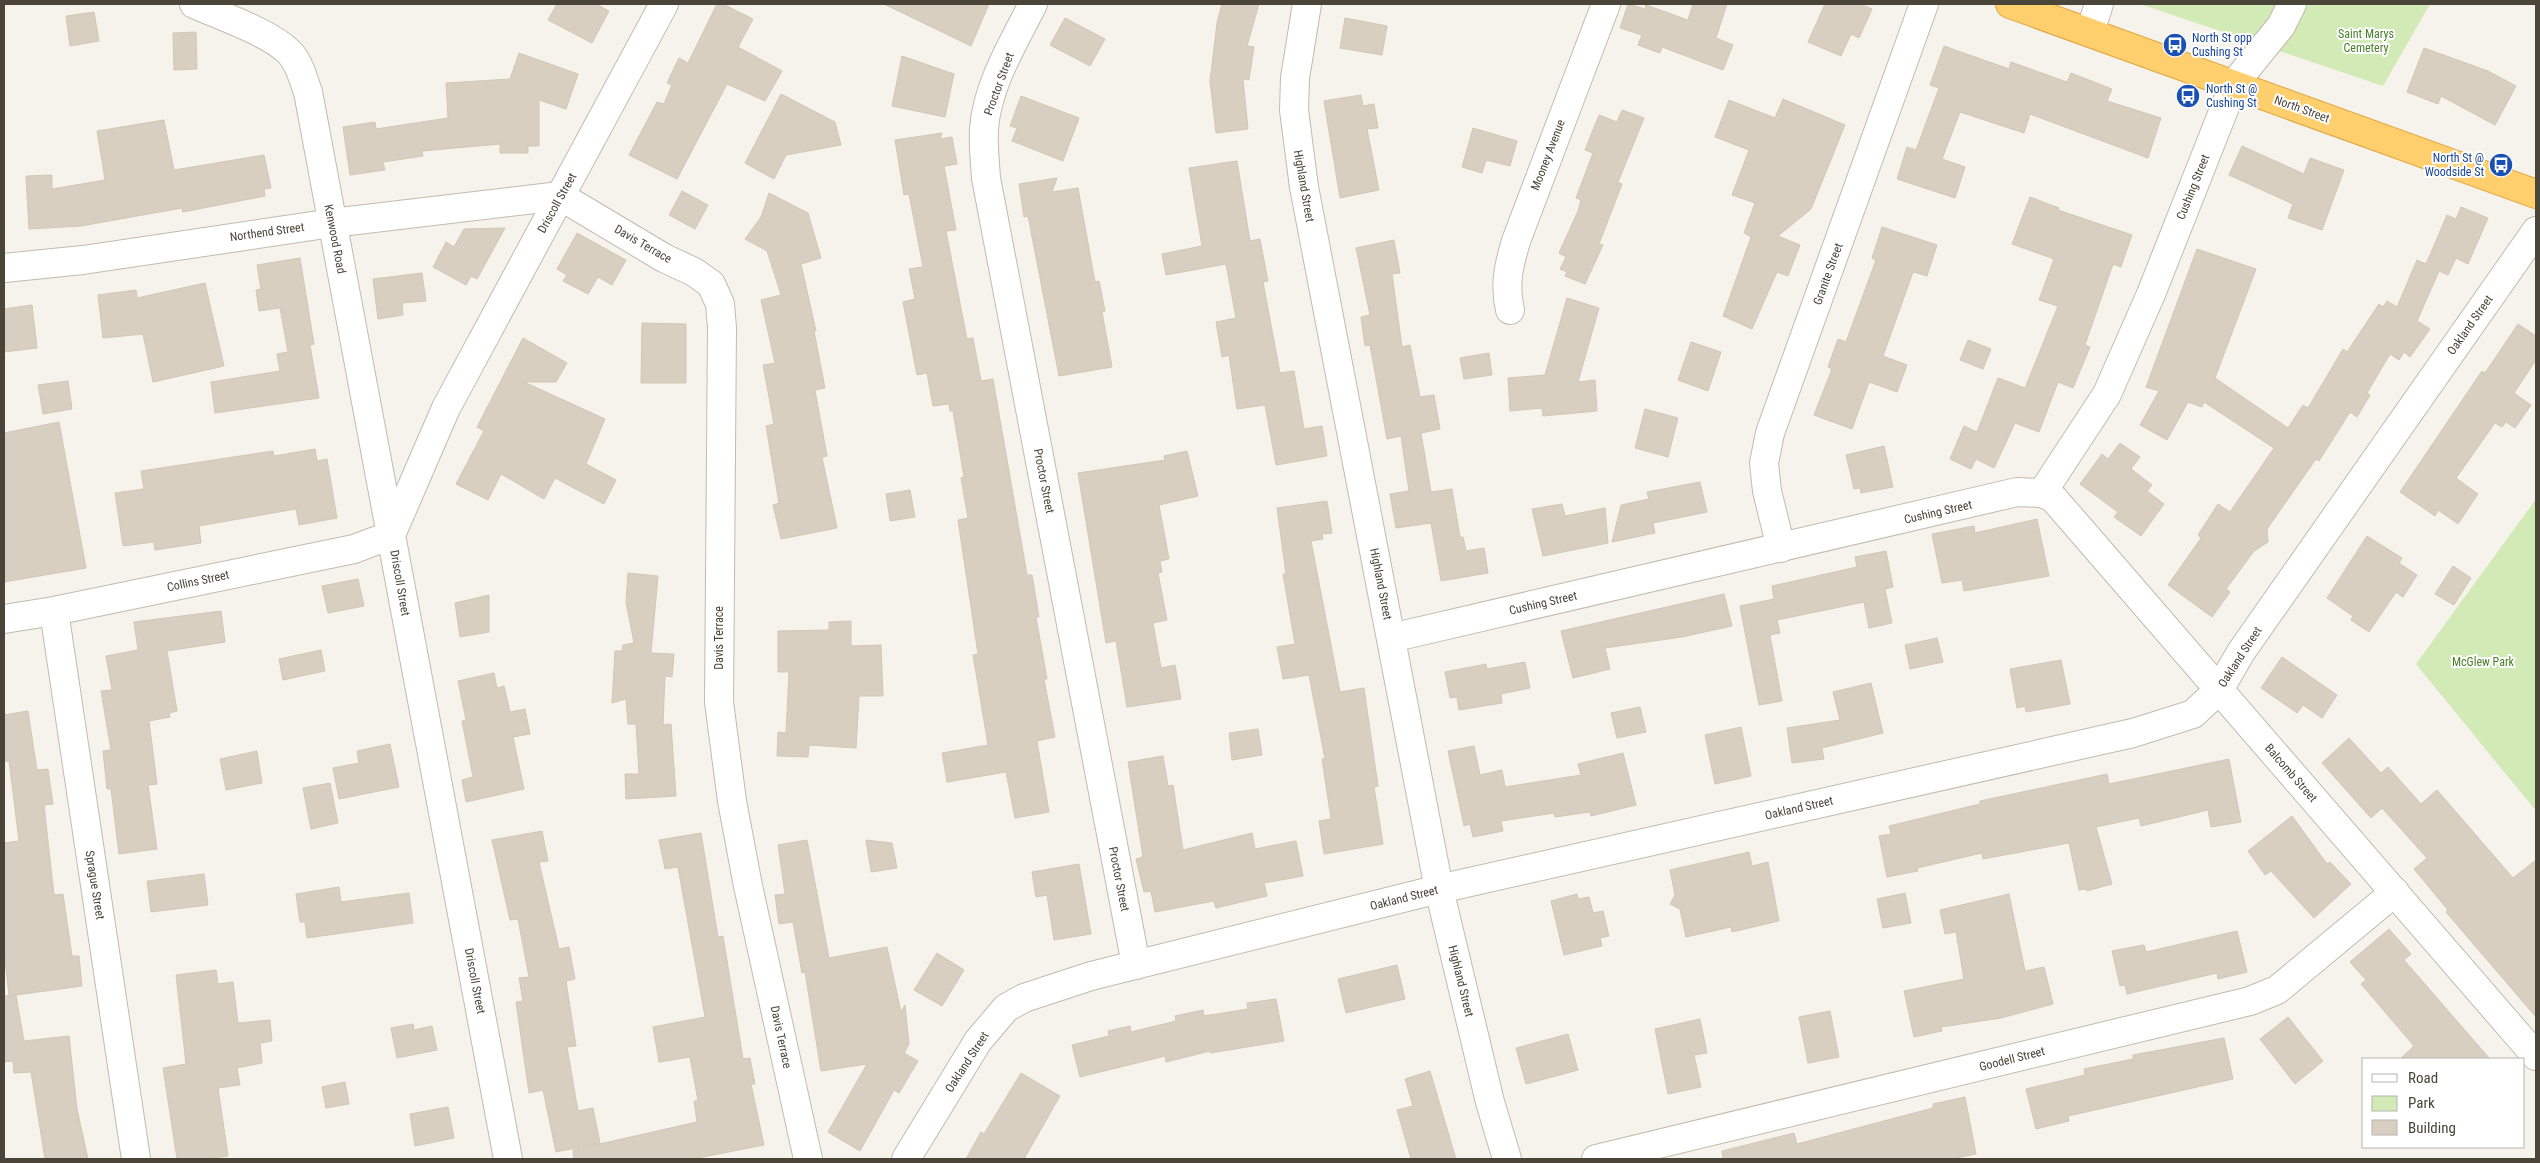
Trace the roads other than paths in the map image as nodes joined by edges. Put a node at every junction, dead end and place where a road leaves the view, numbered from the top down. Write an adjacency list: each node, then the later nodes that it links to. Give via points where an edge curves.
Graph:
1 (194, 4): 14 (street, Kenwood Road, via 271,39 290,53 300,68 308,92)
2 (664, 4): 13 (street, Driscoll Street)
3 (1033, 4): 27 (street, Proctor Street, via 988,107 984,128 986,178)
4 (1307, 4): 23 (street, Highland Street, via 1295,78 1297,145)
5 (1606, 4): 17 (street, Mooney Avenue, via 1516,241 1507,270)
6 (1924, 4): 20 (street, Granite Street, via 1770,433 1764,463 1767,491)
7 (2010, 4): 10 (highway, North Street)
8 (2100, 4): 10 (street)
9 (2292, 4): 11 (street, Cushing Street, via 2281,26)
10 (2090, 32): 11 (highway, North Street)
11 (2234, 84): 12 (highway, North Street); 18 (street, Cushing Street, via 2151,294 2107,394)
12 (2536, 194)
13 (560, 196): 14 (street, Northend Street); 19 (street, Driscoll Street, via 446,408); 31 (street, Davis Terrace, via 664,258 694,272 711,284 720,304 719,702 732,801 748,886)
14 (332, 223): 16 (street, Northend Street, via 83,260); 19 (street, Kenwood Road)
15 (2536, 231): 24 (street, Oakland Street, via 2242,652)
16 (4, 268)
17 (1510, 310)
18 (2042, 493): 20 (street, Cushing Street, via 2017,492); 24 (street, Balcomb Street, via 2052,498 2074,522)
19 (391, 535): 21 (street, Collins Street, via 354,548); 30 (street, Driscoll Street)
20 (1781, 548): 23 (street, Cushing Street)
21 (54, 611): 22 (street, Collins Street); 29 (street, Sprague Street)
22 (4, 619)
23 (1391, 638): 25 (street, Highland Street)
24 (2219, 690): 25 (street, Oakland Street, via 2193,714 2150,729); 26 (street, Balcomb Street)
25 (1439, 889): 27 (street, Oakland Street); 33 (street, Highland Street, via 1490,1102)
26 (2395, 892): 28 (street, Balcomb Street); 34 (street, Goodell Street, via 2277,990 2250,1001)
27 (1136, 965): 32 (street, Oakland Street, via 1044,990 1006,1008 978,1041)
28 (2536, 1056)
29 (136, 1159)
30 (508, 1159)
31 (808, 1159)
32 (906, 1159)
33 (1507, 1159)
34 (1596, 1159)

